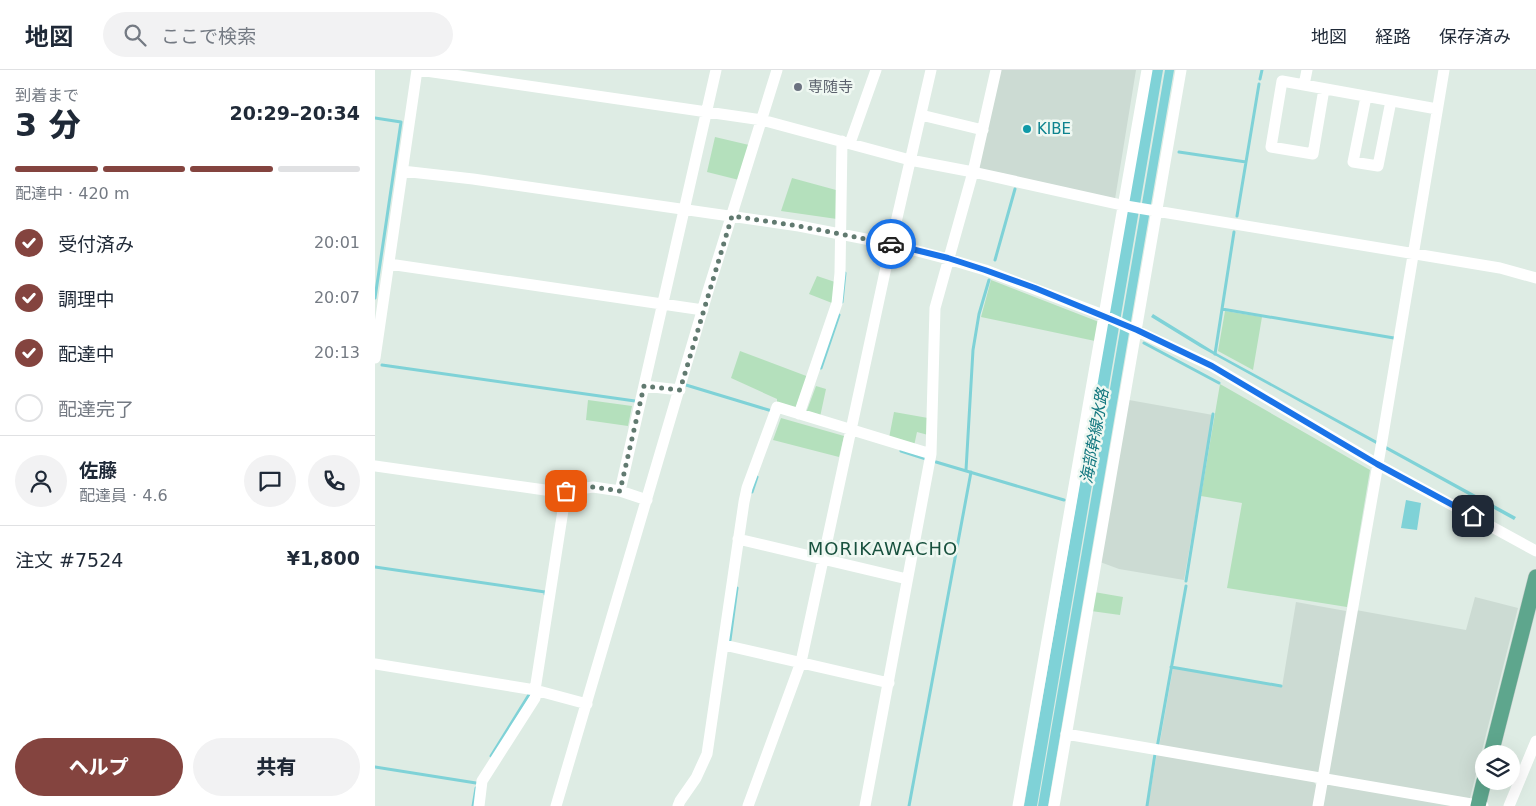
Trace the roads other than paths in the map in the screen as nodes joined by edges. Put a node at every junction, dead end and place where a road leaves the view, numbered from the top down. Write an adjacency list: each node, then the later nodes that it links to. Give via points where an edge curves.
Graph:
1 (418, 70): 16 (street); 22 (street)
2 (717, 70): 16 (street)
3 (777, 70): 18 (street)
4 (876, 70): 20 (street)
5 (931, 70): 17 (street)
6 (996, 70): 19 (street)
7 (1147, 70): 24 (street)
8 (1181, 70): 26 (street)
9 (1307, 70): 11 (street)
10 (1444, 70): 15 (street)
11 (1304, 85): 12 (street); 12 (street, via 1282,81 1271,147 1313,154)
12 (1324, 89): 13 (street)
13 (1365, 96): 14 (street); 14 (street, via 1353,162 1378,166)
14 (1391, 101): 15 (street)
15 (1437, 109): 30 (street)
16 (707, 111): 18 (street); 25 (street)
17 (921, 115): 19 (street); 21 (street)
18 (762, 120): 20 (street); 27 (street)
19 (983, 130): 23 (street)
20 (846, 142): 21 (street); 28 (street)
21 (910, 160): 23 (street); 29 (street)
22 (402, 171): 25 (street); 32 (street)
23 (973, 172): 24 (street); 31 (street)
24 (1125, 205): 26 (street); 36 (street)
25 (685, 210): 27 (street); 34 (street)
26 (1155, 210): 30 (street); 37 (street)
27 (732, 216): 28 (street); 35 (street)
28 (840, 234): 29 (street); 41 (street, via 837,303)
29 (891, 244): 31 (street); 42 (street)
30 (1414, 254): 33 (street, via 1500,268); 44 (street)
31 (948, 258): 36 (street); 43 (street, via 935,308)
32 (389, 264): 34 (street); 38 (street)
33 (1536, 278)
34 (663, 304): 35 (street); 39 (street)
35 (703, 310): 40 (street)
36 (1103, 315): 37 (street); 70 (street)
37 (1135, 329): 44 (street, via 1212,366); 60 (street)
38 (375, 358)
39 (644, 386): 40 (street); 47 (street)
40 (680, 390): 48 (street)
41 (799, 414): 42 (street); 49 (street, via 777,407 747,488)
42 (851, 429): 43 (street); 51 (street)
43 (931, 454): 53 (street)
44 (1377, 464): 50 (street); 63 (street)
45 (375, 466): 46 (street)
46 (566, 491): 47 (street, via 593,487); 58 (street)
47 (620, 491): 48 (street)
48 (647, 500): 59 (street)
49 (738, 539): 51 (street); 54 (street)
50 (1536, 551)
51 (824, 560): 53 (street); 55 (street)
52 (1536, 577): 62 (main road)
53 (907, 579): 57 (street)
54 (724, 645): 55 (street); 65 (street, via 707,754)
55 (801, 662): 57 (street); 68 (street)
56 (375, 664): 58 (street)
57 (889, 683): 69 (street)
58 (536, 690): 59 (street); 66 (street, via 535,698 483,781)
59 (587, 704): 67 (street)
60 (1066, 734): 63 (street); 71 (street)
61 (1536, 741): 74 (street)
62 (1493, 745)
63 (1323, 778): 72 (street); 73 (street)
64 (1483, 790): 73 (main road)
65 (680, 805)
66 (479, 806)
67 (556, 806)
68 (748, 806)
69 (865, 806)
70 (1018, 806)
71 (1054, 806)
72 (1318, 806)
73 (1480, 806)
74 (1509, 806)

